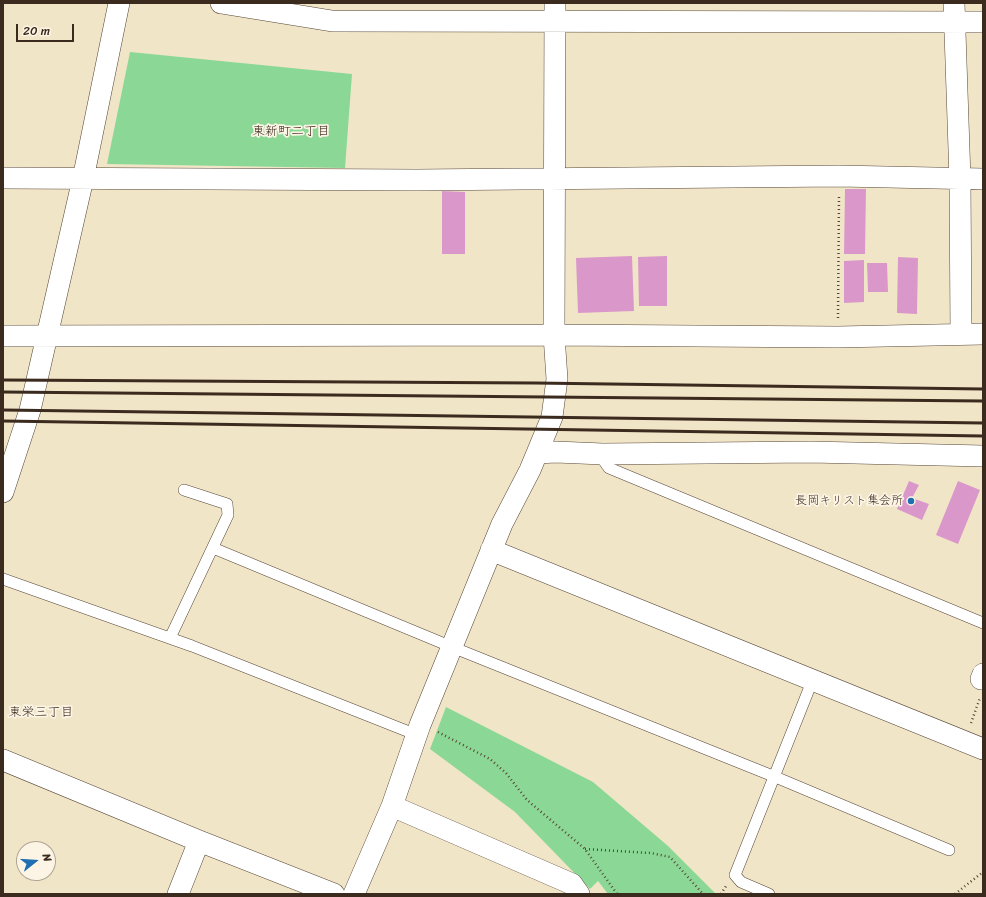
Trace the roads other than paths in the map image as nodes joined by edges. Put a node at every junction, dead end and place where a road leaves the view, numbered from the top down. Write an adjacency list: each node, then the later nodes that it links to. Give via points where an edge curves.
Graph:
1 (119, 3): 7 (street)
2 (221, 3): 3 (street, via 332,21)
3 (556, 12): 4 (street); 8 (street)
4 (954, 12): 5 (street); 9 (street)
5 (983, 22)
6 (3, 178): 7 (street)
7 (82, 178): 8 (street); 15 (street)
8 (554, 179): 9 (street, via 839,176); 13 (street)
9 (960, 179): 10 (street); 11 (street)
10 (983, 179)
11 (961, 334): 12 (street); 13 (street, via 838,337)
12 (983, 334)
13 (554, 335): 15 (street); 16 (street, via 557,379 552,418)
14 (3, 336): 15 (street)
15 (47, 337): 20 (street, via 27,421)
16 (537, 453): 17 (street); 22 (street)
17 (599, 454): 18 (street, via 811,452); 24 (lane, via 610,468)
18 (983, 456)
19 (184, 490): 21 (lane, via 227,504 228,515)
20 (3, 492)
21 (213, 548): 25 (lane); 26 (lane)
22 (491, 550): 26 (street); 27 (street)
23 (3, 579): 25 (lane)
24 (983, 623)
25 (170, 638): 28 (lane)
26 (452, 647): 28 (street); 31 (lane)
27 (813, 679): 29 (street); 31 (lane)
28 (427, 733): 32 (street)
29 (983, 749)
30 (3, 760): 33 (street)
31 (773, 776): 34 (lane); 39 (lane, via 735,875 741,882)
32 (392, 806): 37 (street); 38 (street, via 572,884)
33 (199, 841): 35 (street); 36 (street)
34 (949, 850)
35 (178, 894)
36 (334, 894)
37 (354, 894)
38 (579, 894)
39 (769, 894)

